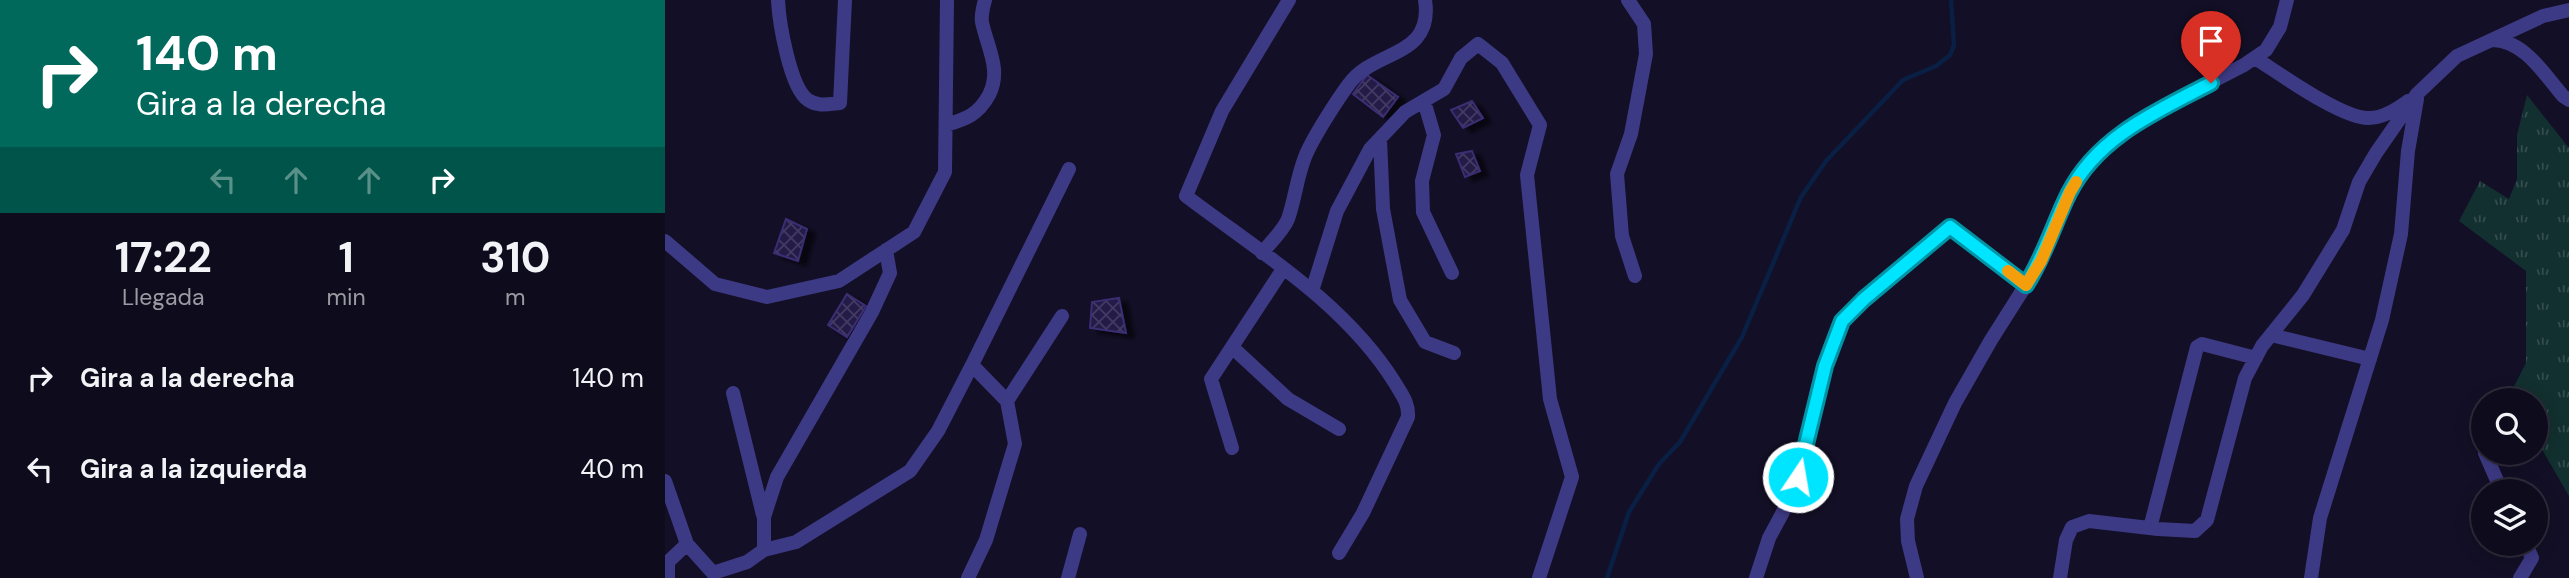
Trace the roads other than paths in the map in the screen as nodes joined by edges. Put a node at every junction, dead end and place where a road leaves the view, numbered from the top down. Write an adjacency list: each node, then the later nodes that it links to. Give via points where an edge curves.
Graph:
1 (778, 0): 2 (street, via 789,68 805,99 818,105 840,103)
2 (845, 0)
3 (947, 0): 15 (street)
4 (985, 0): 15 (street, via 981,19 993,57 995,83 970,118)
5 (1289, 0): 20 (street, via 1222,111 1187,196)
6 (1425, 0): 20 (street, via 1419,37 1366,67 1349,83 1305,156 1287,222)
7 (1628, 0): 23 (street, via 1644,24 1646,54 1631,134 1617,174 1622,236)
8 (2287, 0): 11 (street, via 2280,27 2266,50)
9 (2569, 10): 10 (street, via 2543,16)
10 (2491, 40): 12 (street, via 2457,56); 13 (street, via 2520,48)
11 (2255, 58): 12 (street, via 2347,114 2368,118 2393,112); 24 (street, via 2147,115 2091,161 2070,192)
12 (2417, 94): 27 (street, via 2359,183 2343,230 2303,295); 31 (street, via 2401,234)
13 (2569, 100)
14 (1424, 101): 16 (street); 22 (street, via 1434,135 1422,181 1423,212); 48 (street, via 1444,89 1461,58 1478,44 1502,63 1540,125 1527,176 1530,215 1549,399 1572,477)
15 (946, 125): 19 (street, via 946,172 915,232)
16 (1380, 139): 25 (street, via 1337,211); 29 (street, via 1383,209 1400,300 1425,342)
17 (1069, 169): 32 (street)
18 (665, 241): 19 (street, via 715,284 767,297 839,281)
19 (886, 250): 38 (street, via 890,273 777,477)
20 (1262, 253): 21 (street)
21 (1283, 269): 25 (street); 28 (street)
22 (1452, 273)
23 (1635, 276)
24 (2026, 285): 49 (street, via 1950,227 1842,321 1822,379 1798,477); 50 (street, via 1955,403 1916,486 1907,519)
25 (1312, 291): 43 (street, via 1355,330 1409,406 1409,417)
26 (1062, 316): 34 (street)
27 (2271, 335): 30 (street); 31 (street)
28 (1232, 347): 35 (street, via 1288,399); 36 (street, via 1211,379)
29 (1454, 353)
30 (2256, 358): 39 (street, via 2245,378 2207,520 2195,531); 39 (street, via 2202,344 2197,347)
31 (2370, 359): 52 (street, via 2320,518)
32 (972, 365): 34 (street); 42 (street, via 938,431 909,471 796,542)
33 (733, 393): 38 (street)
34 (1007, 401): 46 (street, via 1015,444 986,540)
35 (1339, 429)
36 (1232, 448)
37 (665, 481): 41 (street)
38 (764, 517): 42 (street)
39 (2150, 528): 51 (street, via 2089,521 2072,527)
40 (1080, 534): 47 (street)
41 (687, 544): 42 (street, via 713,573 747,562); 45 (street, via 668,562)
42 (764, 550)
43 (1339, 553)
44 (2531, 556): 53 (street)
45 (668, 578)
46 (968, 578)
47 (1068, 578)
48 (1539, 578)
49 (1756, 578)
50 (1917, 578)
51 (2060, 578)
52 (2311, 578)
53 (2520, 578)

